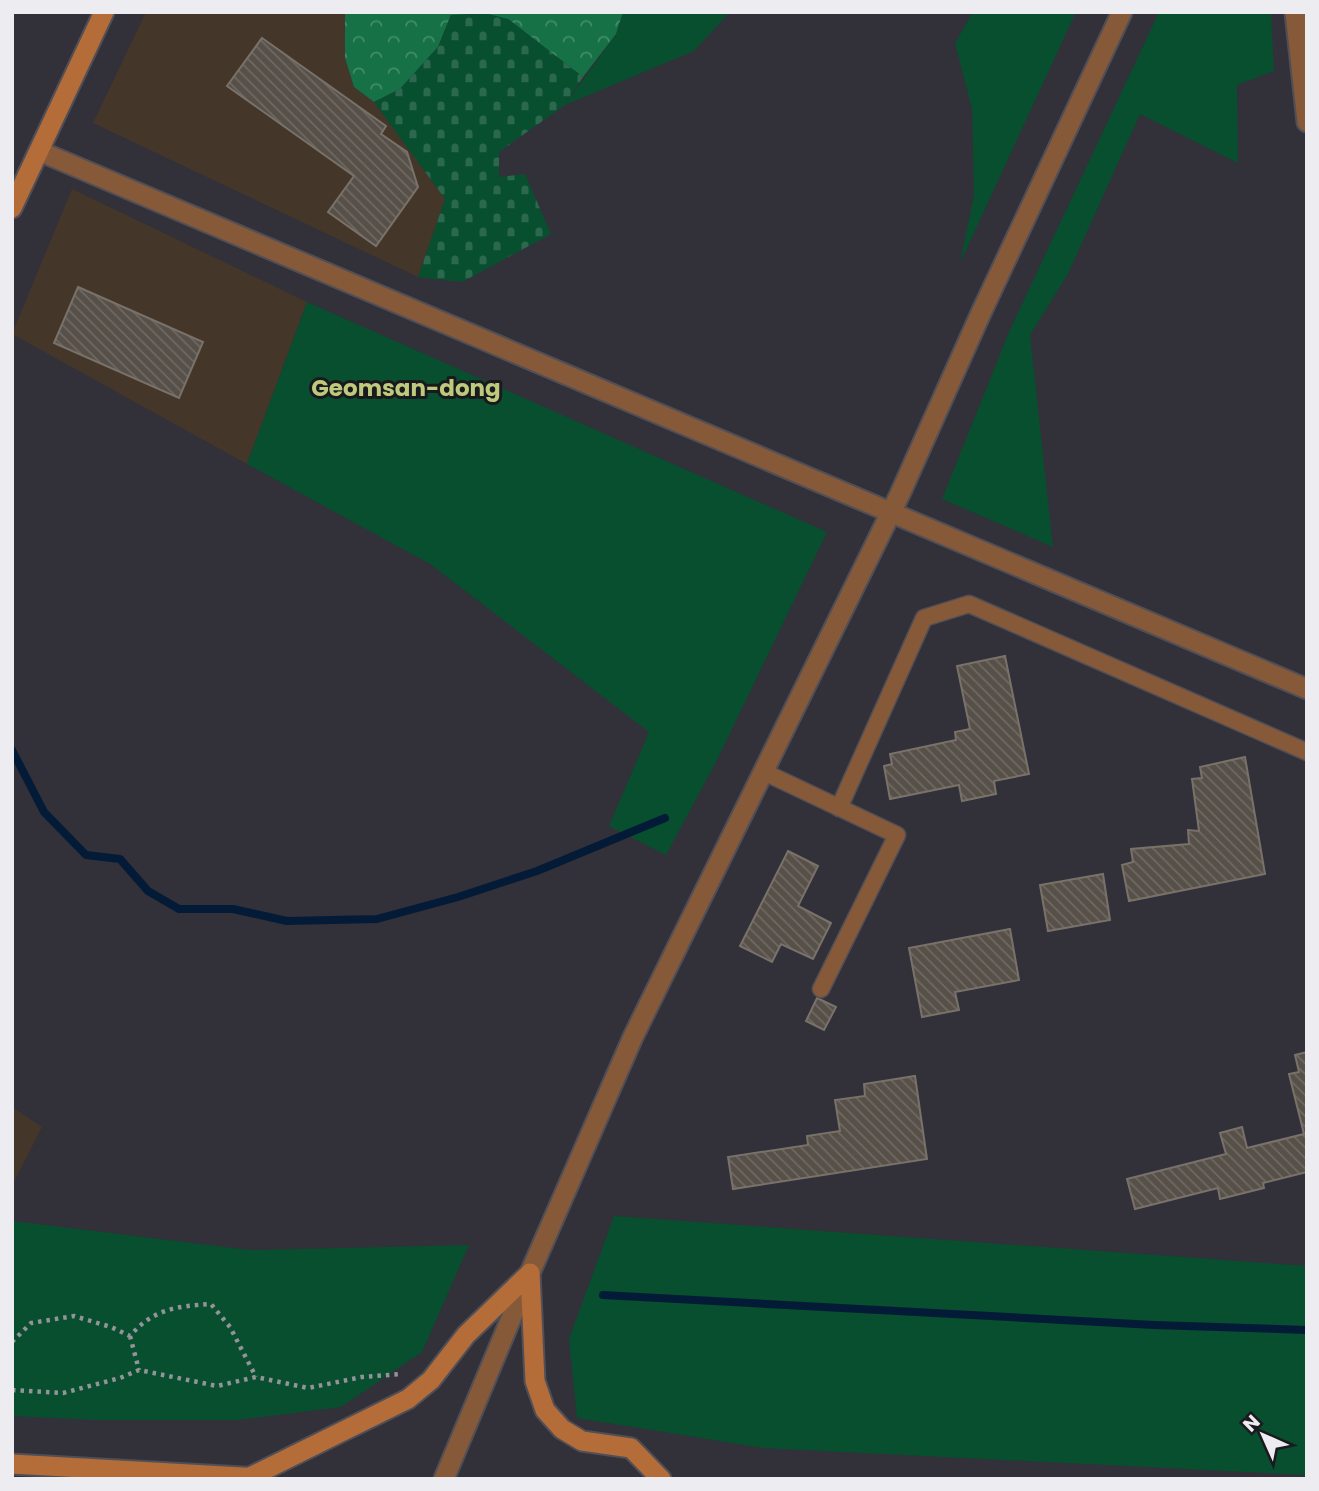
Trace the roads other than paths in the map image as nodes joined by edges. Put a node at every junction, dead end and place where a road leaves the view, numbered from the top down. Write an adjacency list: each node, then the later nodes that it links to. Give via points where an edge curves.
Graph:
1 (104, 12): 5 (main road)
2 (1122, 12): 7 (street)
3 (1295, 12): 4 (street)
4 (1307, 122)
5 (39, 151): 6 (main road); 7 (street)
6 (12, 208)
7 (890, 512): 8 (street); 10 (street)
8 (1307, 689)
9 (1307, 752): 11 (lane, via 969,604 924,618)
10 (764, 772): 11 (lane); 13 (street, via 633,1037)
11 (839, 808): 12 (lane, via 897,835)
12 (821, 989)
13 (530, 1273): 15 (main road, via 408,1399); 16 (street); 17 (main road, via 535,1381 545,1410 562,1429 582,1441 631,1448)
14 (12, 1464): 15 (main road)
15 (254, 1478)
16 (444, 1479)
17 (660, 1479)

